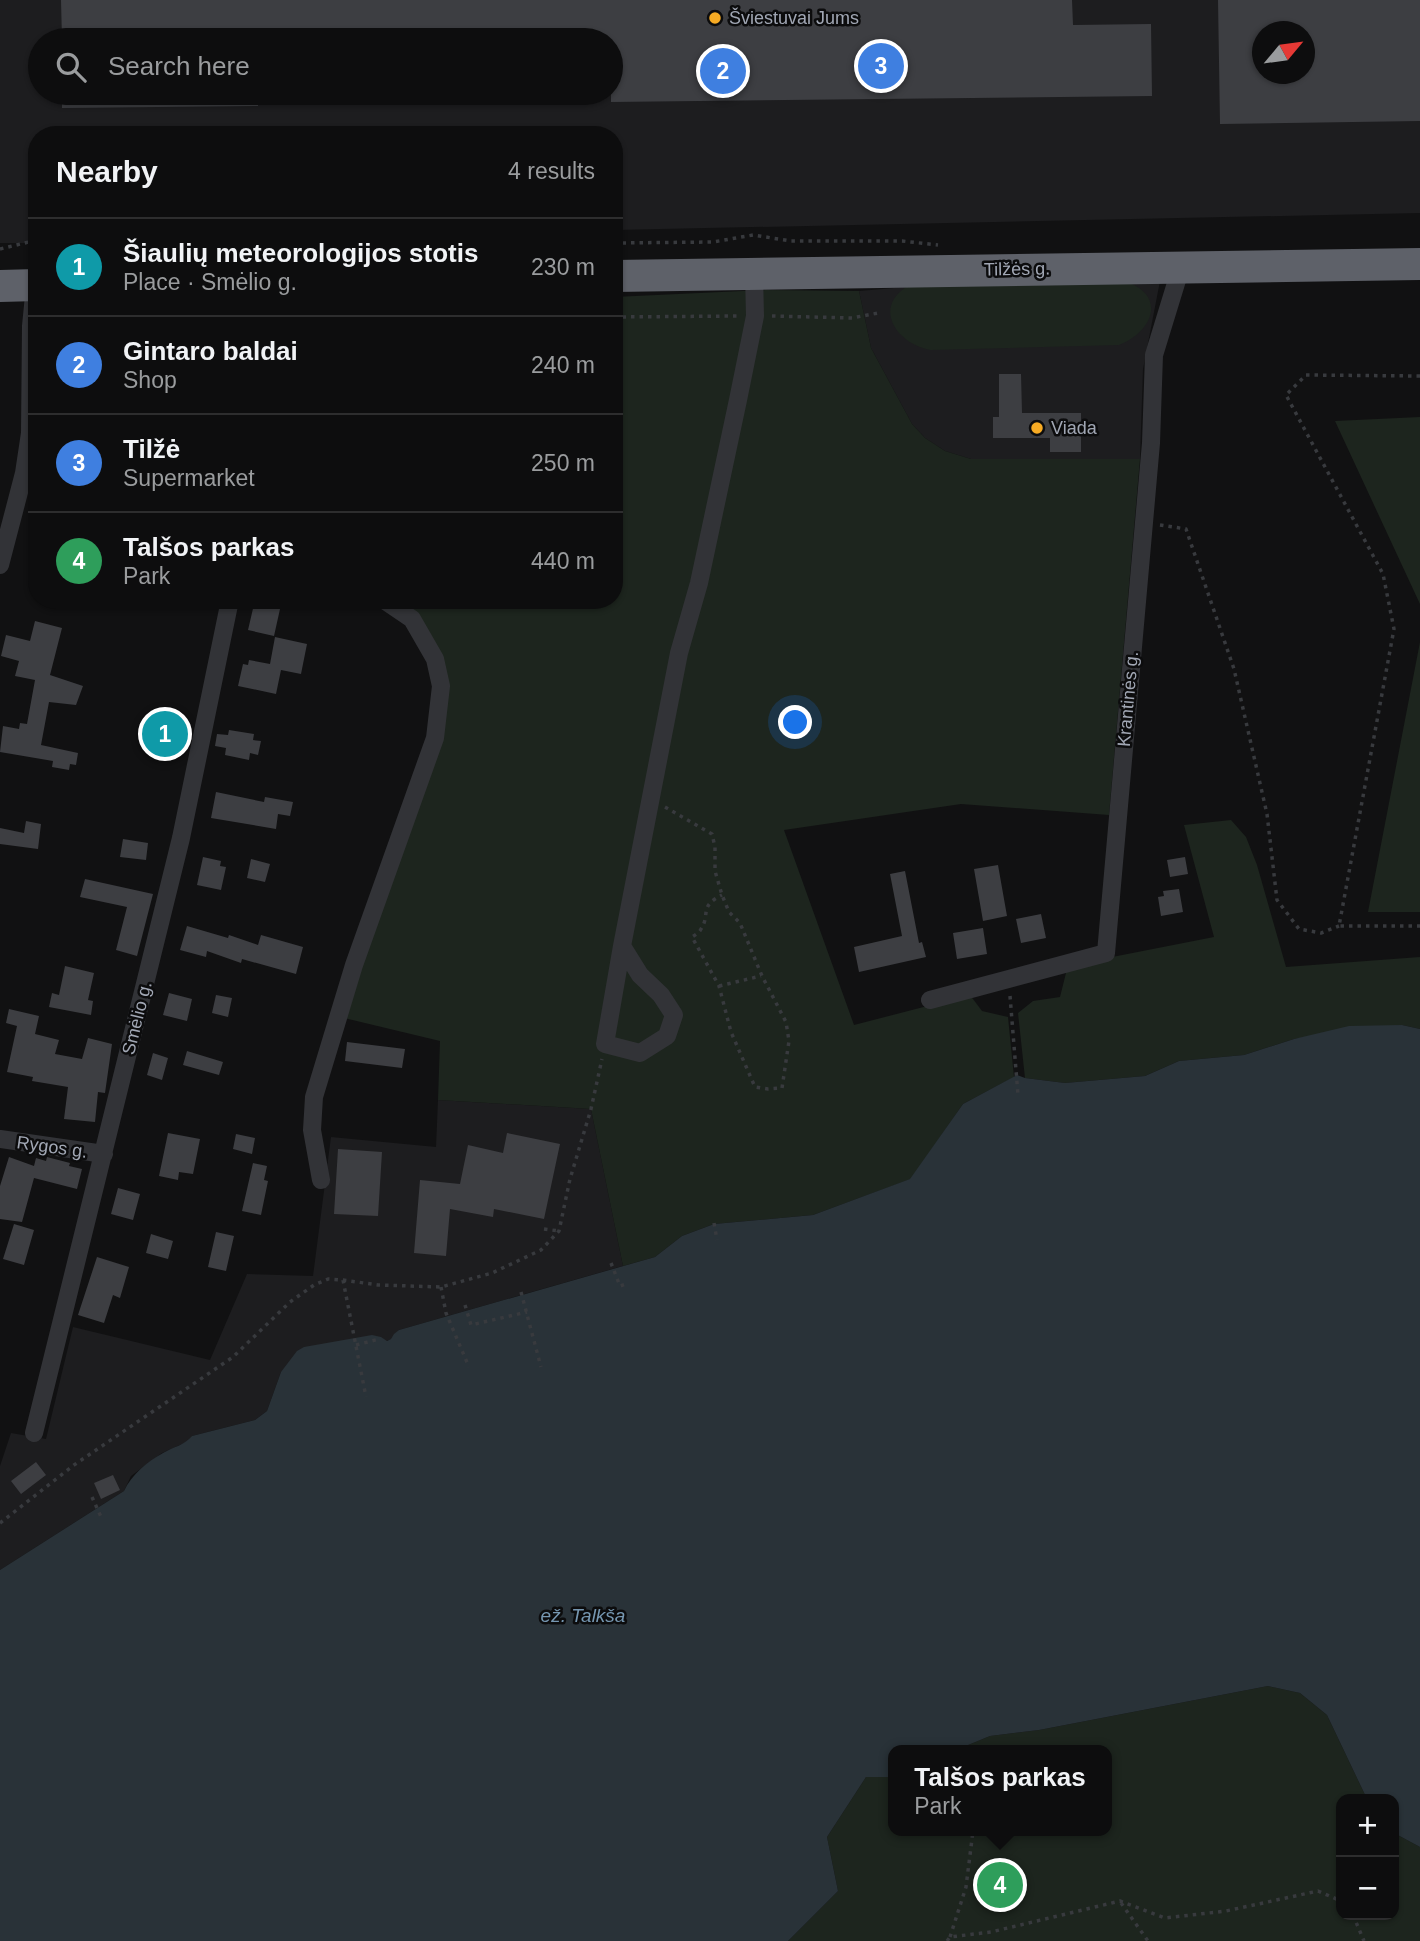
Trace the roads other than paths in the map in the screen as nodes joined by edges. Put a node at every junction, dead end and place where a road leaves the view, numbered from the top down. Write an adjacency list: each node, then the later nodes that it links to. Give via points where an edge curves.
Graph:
1 (1420, 264): 2 (highway, Tilžės g.)
2 (1181, 267): 3 (highway, Tilžės g.); 12 (street, Krantinės g., via 1154,355 1151,443 1106,953)
3 (754, 274): 4 (highway, Tilžės g.); 11 (street, via 755,316 699,583 679,653)
4 (623, 276)
5 (28, 285): 6 (highway)
6 (0, 286)
7 (28, 446): 8 (street)
8 (0, 565)
9 (228, 609): 14 (street, Smėlio g., via 181,838)
10 (397, 609): 15 (street, via 412,619 435,659 441,685 435,738 354,965 314,1097 312,1130)
11 (622, 946): 11 (street, via 605,1044 640,1053 667,1036 674,1015)
12 (930, 1000)
13 (0, 1139): 14 (street, Rygos g.)
14 (104, 1154): 16 (street, Smėlio g.)
15 (321, 1180)
16 (34, 1433)

